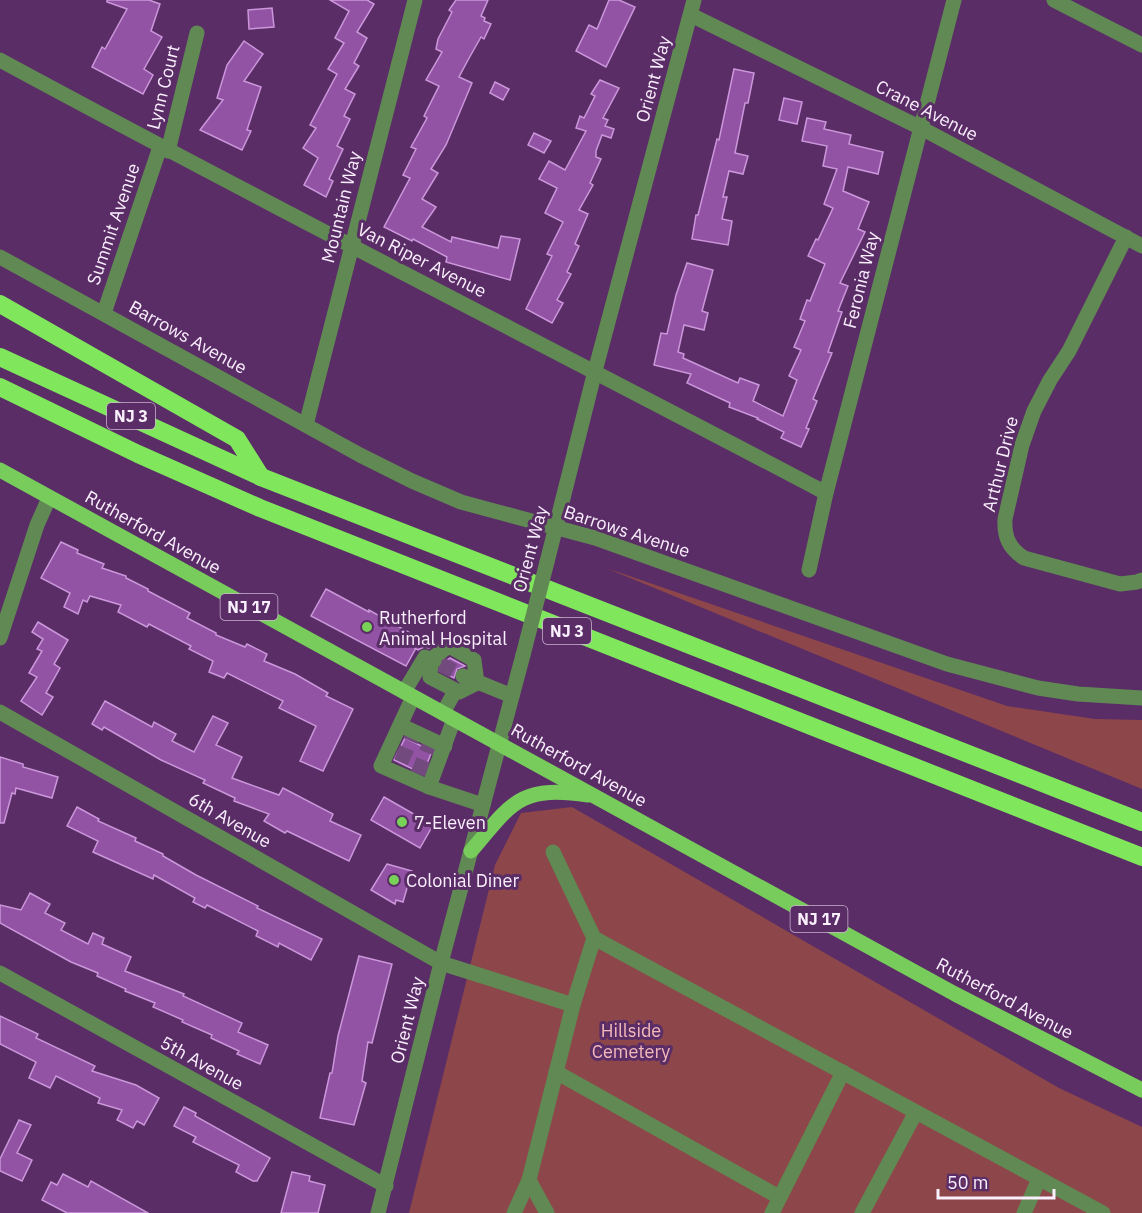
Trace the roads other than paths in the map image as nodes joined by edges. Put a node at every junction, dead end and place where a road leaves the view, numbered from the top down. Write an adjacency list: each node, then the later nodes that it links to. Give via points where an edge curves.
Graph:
1 (415, 0): 11 (street, Mountain Way)
2 (954, 0): 8 (street, Feronia Way)
3 (1054, 0): 6 (street)
4 (692, 7): 8 (street, Crane Avenue); 17 (street, Orient Way)
5 (197, 33): 9 (street, Lynn Court)
6 (1142, 45)
7 (0, 60): 9 (street, Van Riper Avenue)
8 (921, 128): 10 (street, Crane Avenue); 22 (street, Feronia Way)
9 (164, 149): 11 (street, Van Riper Avenue); 15 (street, Summit Avenue)
10 (1126, 237): 12 (street, Crane Avenue); 26 (street, Arthur Drive, via 1034,411 1022,445 1005,531 1008,542 1024,558 1120,584)
11 (351, 246): 17 (street, Van Riper Avenue); 19 (street, Mountain Way)
12 (1142, 246)
13 (0, 257): 15 (street, Barrows Avenue)
14 (0, 304): 21 (highway, via 237,439)
15 (104, 313): 19 (street, Barrows Avenue)
16 (0, 357): 21 (highway, NJ 3)
17 (595, 371): 22 (street, Van Riper Avenue); 24 (street, Orient Way)
18 (0, 387): 45 (highway, NJ 3, via 271,513)
19 (306, 425): 24 (street, Barrows Avenue, via 461,502)
20 (0, 470): 23 (main road, Rutherford Avenue / NJ 17)
21 (261, 477): 42 (highway, NJ 3)
22 (826, 494): 25 (street, Feronia Way)
23 (49, 498): 27 (street); 31 (main road, Rutherford Avenue / NJ 17)
24 (556, 527): 32 (street, Orient Way, bridge); 33 (street, Barrows Avenue, via 974,672 1057,691)
25 (809, 570)
26 (1142, 580)
27 (0, 638)
28 (436, 662): 29 (street, via 450,646 474,660); 30 (street, via 430,677); 31 (street, via 425,657)
29 (470, 680): 30 (street, via 459,692); 32 (street)
30 (455, 691): 35 (street)
31 (409, 694): 35 (main road, Rutherford Avenue / NJ 17); 36 (street)
32 (512, 696): 38 (street, Orient Way)
33 (1142, 698)
34 (0, 712): 47 (street, 6th Avenue)
35 (449, 716): 37 (street); 38 (main road, Rutherford Avenue / NJ 17)
36 (400, 724): 37 (street); 39 (street, via 381,766 398,767)
37 (435, 744): 39 (street)
38 (499, 744): 40 (main road, Rutherford Avenue / NJ 17); 41 (street, Orient Way)
39 (421, 781): 41 (street)
40 (596, 796): 43 (main road, via 558,793 521,798); 52 (main road, Rutherford Avenue / NJ 17, via 970,1002)
41 (483, 806): 43 (street, Orient Way)
42 (1142, 822)
43 (471, 851): 47 (street, Orient Way)
44 (553, 852): 46 (street)
45 (1142, 857)
46 (594, 938): 49 (street); 51 (street)
47 (441, 963): 49 (street, 6th Avenue); 56 (street, Orient Way)
48 (0, 973): 56 (street, 5th Avenue)
49 (573, 1005): 50 (street)
50 (556, 1072): 55 (street); 57 (street)
51 (843, 1072): 53 (street); 57 (street)
52 (1142, 1090)
53 (916, 1112): 54 (street); 62 (street)
54 (1039, 1179): 63 (street); 64 (street)
55 (529, 1180): 59 (street); 60 (street)
56 (386, 1186): 58 (street, Orient Way)
57 (779, 1197): 61 (street)
58 (378, 1213)
59 (514, 1213)
60 (547, 1213)
61 (772, 1213)
62 (862, 1213)
63 (1024, 1213)
64 (1103, 1213)

